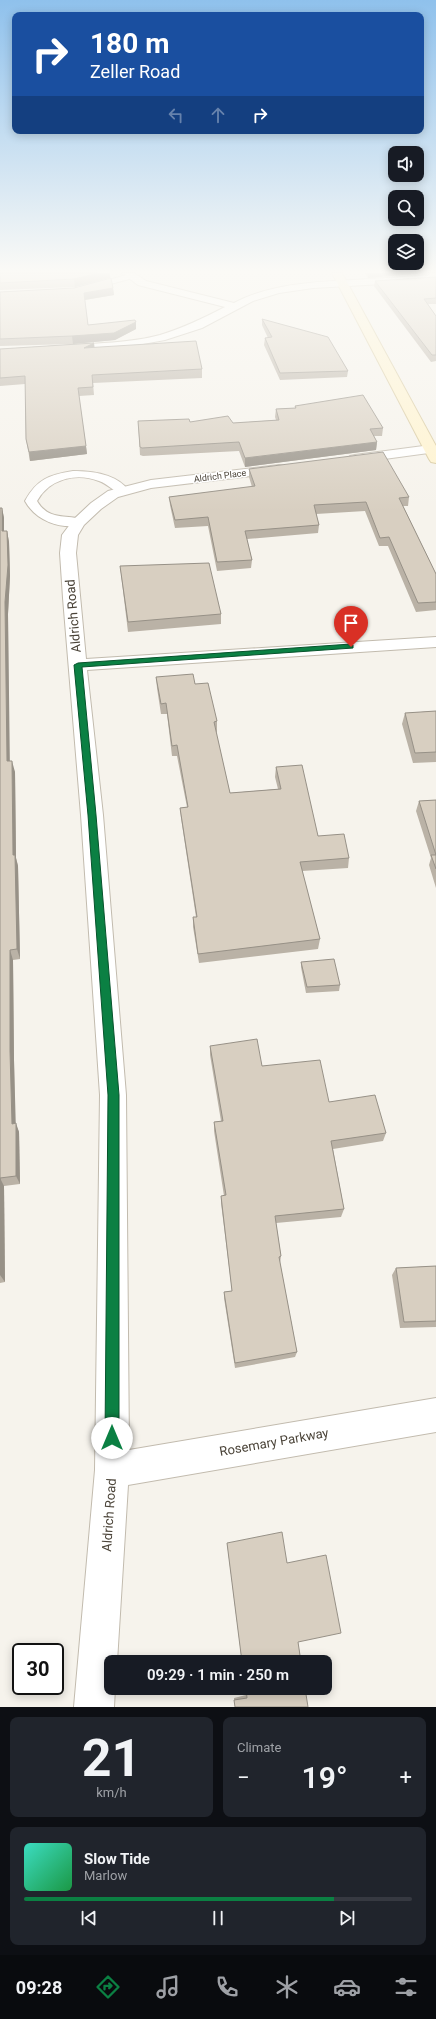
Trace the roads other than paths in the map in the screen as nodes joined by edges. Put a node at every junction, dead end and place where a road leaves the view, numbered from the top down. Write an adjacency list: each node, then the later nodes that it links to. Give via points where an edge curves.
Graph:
1 (380, 353): 2 (main road)
2 (434, 454): 3 (street)
3 (339, 461)
4 (293, 467): 5 (street, Aldrich Place)
5 (151, 484): 6 (street, Aldrich Road)
6 (123, 491): 7 (street, Aldrich Road, via 113,494); 7 (lane, via 116,483 104,477 78,475 56,478 42,484 33,492 31,501 40,514 61,521)
7 (79, 522): 9 (street, Aldrich Road, via 70,536 68,553)
8 (436, 642): 9 (street)
9 (78, 665): 11 (street, Aldrich Road, via 113,1095)
10 (436, 1415): 11 (street, Rosemary Parkway)
11 (112, 1470): 12 (street, Aldrich Road)
12 (94, 1707)

